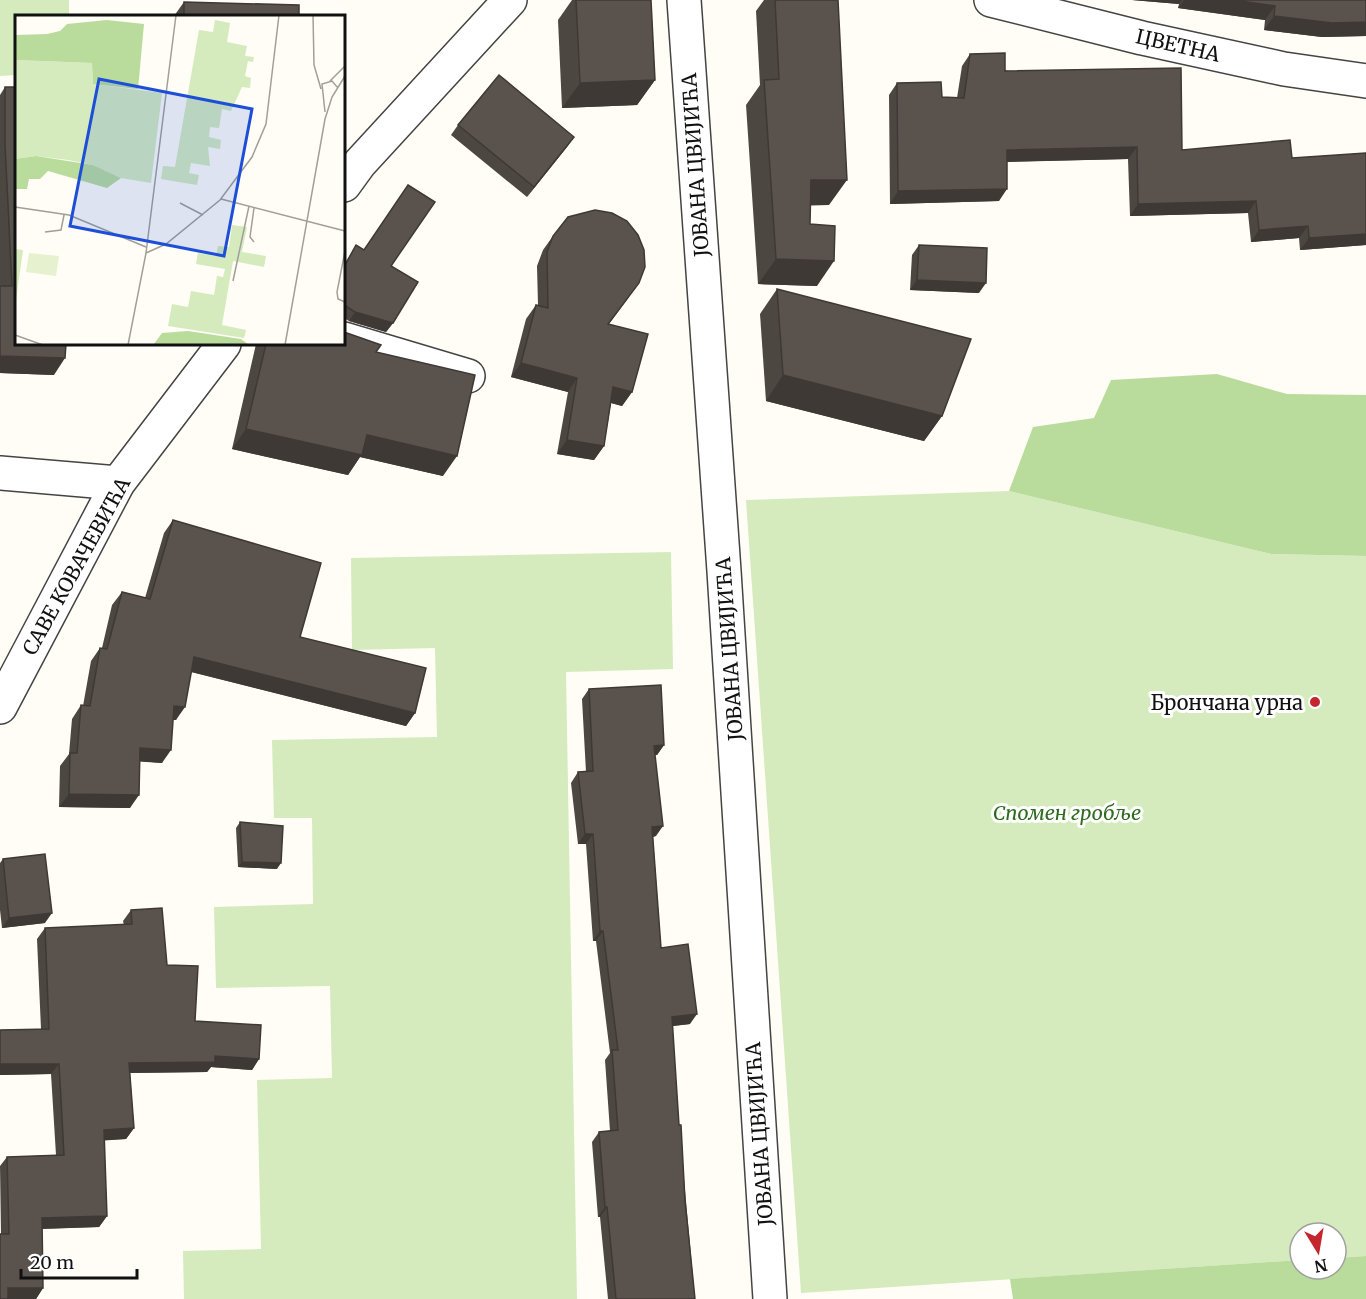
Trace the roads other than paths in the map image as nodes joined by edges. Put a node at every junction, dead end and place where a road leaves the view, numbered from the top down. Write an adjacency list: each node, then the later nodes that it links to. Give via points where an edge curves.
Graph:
1 (510, 0): 5 (street)
2 (684, 0): 12 (street, ЈОВАНА ЦВИЈИЋА)
3 (991, 0): 4 (street, ЦВЕТНА, via 1284,69)
4 (1366, 81)
5 (345, 184)
6 (345, 339): 8 (street)
7 (223, 345): 10 (street, САВЕ КОВАЧЕВИЋА)
8 (468, 376)
9 (0, 473): 10 (street)
10 (118, 483): 11 (street, САВЕ КОВАЧЕВИЋА)
11 (0, 707)
12 (770, 1299)

